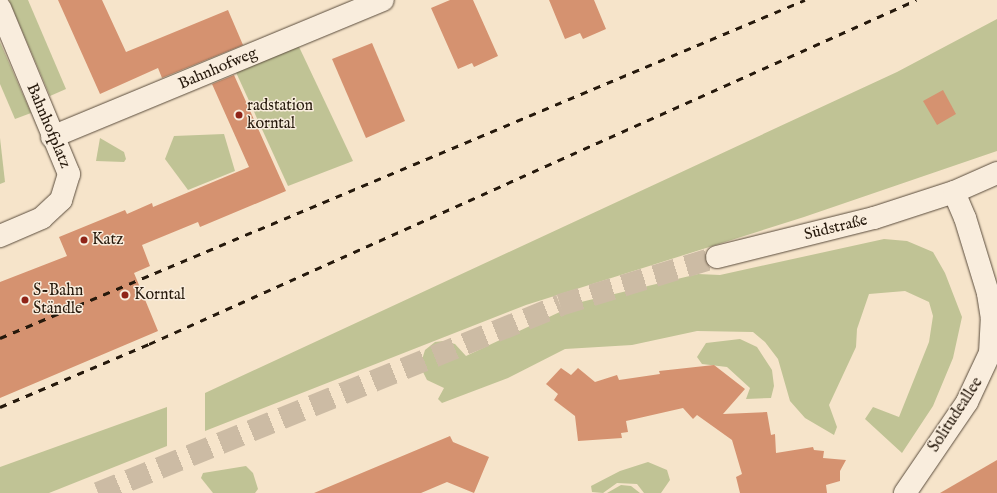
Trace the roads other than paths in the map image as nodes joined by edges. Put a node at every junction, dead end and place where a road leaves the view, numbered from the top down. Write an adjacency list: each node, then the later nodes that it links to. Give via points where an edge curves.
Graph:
1 (383, 0): 3 (street, Bahnhofweg)
2 (0, 8): 3 (street, Bahnhofplatz)
3 (52, 137): 6 (street, Bahnhofplatz, via 69,174 61,200 42,218)
4 (997, 172): 5 (street)
5 (954, 192): 7 (street, Südstraße, via 874,218); 8 (street, Solitudeallee)
6 (0, 236)
7 (717, 257)
8 (992, 293): 9 (street, Solitudeallee, via 992,337 983,372 967,402)
9 (905, 493)

